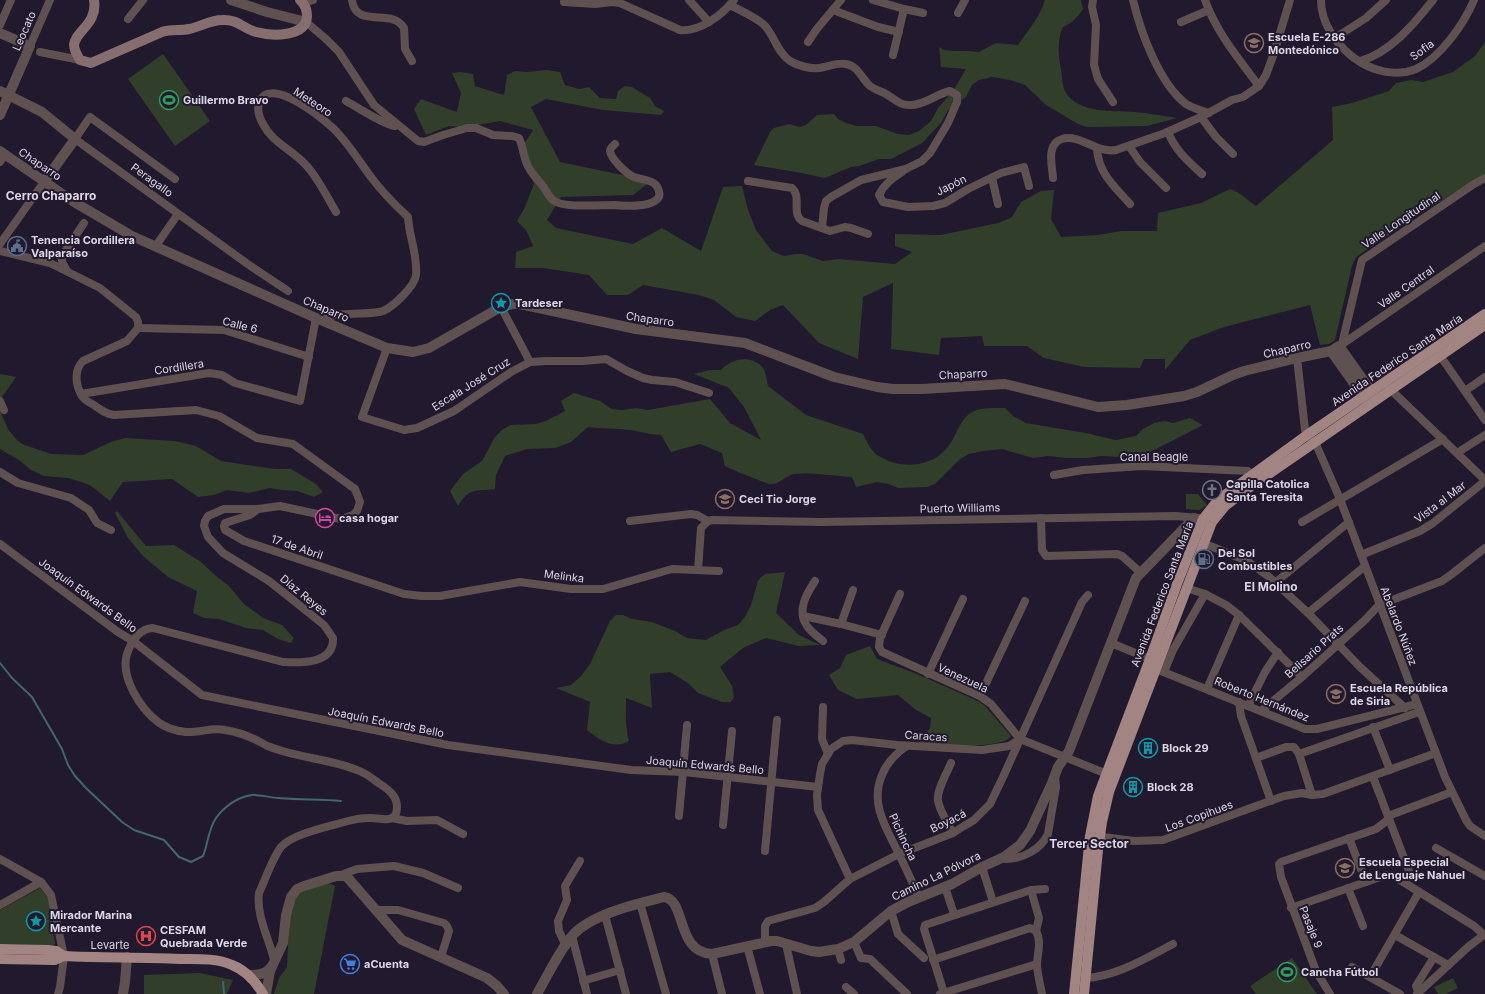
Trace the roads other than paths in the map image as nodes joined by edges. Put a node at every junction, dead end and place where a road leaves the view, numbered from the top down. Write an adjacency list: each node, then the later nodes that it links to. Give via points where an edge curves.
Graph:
1 (11, 0): 31 (street)
2 (49, 0): 36 (street, Leocato)
3 (94, 0): 39 (main road, via 93,15 74,43)
4 (144, 0): 27 (street)
5 (230, 0): 28 (street)
6 (352, 0): 40 (street, via 356,9 366,17 393,19 403,26 405,49)
7 (563, 0): 29 (street, via 620,4 686,31)
8 (689, 0): 29 (street)
9 (841, 0): 23 (street)
10 (873, 0): 22 (street)
11 (964, 0): 26 (street)
12 (1093, 0): 45 (street, via 1096,25 1094,66 1098,79)
13 (1133, 0): 46 (street, via 1144,37 1164,79 1176,95 1188,105)
14 (1205, 0): 24 (street)
15 (1290, 0): 42 (street, via 1273,56)
16 (1322, 0): 34 (street, Sofia, via 1324,19)
17 (1386, 0): 34 (street, via 1366,18)
18 (1433, 0): 41 (street, via 1386,48 1373,57)
19 (1474, 0): 41 (street, Sofia, via 1444,47 1418,67 1405,72 1390,72 1371,68)
20 (306, 1): 28 (main road)
21 (732, 3): 29 (street); 57 (street, via 763,23 790,62 814,68 848,64 872,87 908,106 921,104 942,92 954,92 958,98 957,102 948,124 930,153 922,161)
22 (904, 9): 25 (street); 32 (street)
23 (833, 10): 32 (street); 35 (street)
24 (1209, 10): 30 (street); 42 (street, via 1223,36)
25 (923, 13)
26 (958, 13)
27 (128, 19)
28 (306, 22): 39 (main road, via 298,30 286,34 260,33 234,21 216,20 188,30 162,32 95,62 87,63); 49 (street, via 339,52 374,106)
29 (709, 22)
30 (1181, 22)
31 (0, 25)
32 (899, 32): 38 (street)
33 (0, 33): 36 (street)
34 (1335, 38): 41 (street, Sofia, via 1347,52)
35 (808, 42)
36 (30, 46): 43 (street, Leocato)
37 (40, 52): 39 (street)
38 (893, 55)
39 (80, 60)
40 (412, 61)
41 (1360, 61)
42 (1259, 86): 46 (street, via 1243,97)
43 (5, 93): 47 (street, Leocato); 51 (street, Peragallo, via 42,112)
44 (346, 101): 49 (street, via 391,126)
45 (1112, 102)
46 (1209, 113): 48 (street)
47 (0, 116)
48 (1201, 118): 50 (street); 55 (street)
49 (400, 127): 52 (street, via 418,141 424,142 467,128 519,138 532,172 555,202 644,205 656,201 659,191 655,183 632,176 621,167 610,152)
50 (1168, 132): 53 (street); 58 (street, via 1179,152)
51 (74, 139): 62 (street, via 90,117); 64 (street); 70 (street, Peragallo)
52 (615, 144)
53 (1129, 146): 54 (street, via 1110,151); 66 (street, via 1140,162)
54 (1097, 148): 60 (street, via 1074,139 1064,138 1056,141 1051,158); 68 (street, via 1104,173)
55 (1233, 154)
56 (2, 156): 64 (street, Chaparro)
57 (906, 169): 59 (street, Japón, via 890,180 881,191 879,195 884,202 908,207 933,206 945,203); 72 (street, via 861,180 831,196 824,208)
58 (1202, 174)
59 (992, 178): 65 (street, Japón, via 1024,167); 67 (street)
60 (1053, 178)
61 (1485, 178): 85 (street, Valle Longitudinal, via 1362,260)
62 (175, 179)
63 (748, 181): 72 (street, via 792,188 796,191 799,219)
64 (44, 182): 74 (street); 76 (street, Chaparro, via 132,236)
65 (1029, 186)
66 (1166, 188)
67 (998, 204)
68 (1130, 204)
69 (336, 212): 82 (street, Meteoro, via 305,164 284,148 264,126 258,111 263,96 277,93 316,114 334,130 371,178 408,217 416,269 416,278 410,289 382,312)
70 (178, 214): 76 (street); 79 (street, Peragallo)
71 (84, 223): 78 (street, via 62,256)
72 (822, 228): 73 (street, via 833,231 845,227)
73 (868, 234)
74 (0, 244)
75 (1485, 246): 85 (street, Valle Central)
76 (155, 247): 82 (street, Chaparro)
77 (0, 251): 78 (street, via 50,263)
78 (67, 272): 84 (street, via 100,288 136,317)
79 (288, 291)
80 (501, 308): 86 (street, Chaparro, via 429,348 413,352); 89 (street, Chaparro, via 520,304 636,329 744,343 834,377 877,387 922,389 1005,384 1098,407 1184,396 1233,375); 90 (street)
81 (1485, 314): 92 (main road, Avenida Federico Santa María)
82 (316, 318): 86 (street, Chaparro); 87 (street)
83 (1485, 326): 88 (main road, Avenida Federico Santa María)
84 (138, 328): 87 (street, Calle 6, via 224,330); 95 (street, via 127,341 83,361 78,366 76,380)
85 (1337, 347): 89 (street, Chaparro); 96 (street)
86 (387, 348): 90 (street, Escala José Cruz, via 362,417 404,430 417,428 454,410)
87 (309, 356): 95 (street, Cordillera, via 300,401 235,383 216,373)
88 (1441, 356): 92 (main road, Avenida Federico Santa María); 93 (street)
89 (1297, 358): 101 (street, Abelardo Núñez, via 1304,429)
90 (530, 362): 94 (street, Escala José Cruz, via 606,359 643,378 674,382)
91 (1485, 377): 93 (street)
92 (1388, 386): 96 (main road, Avenida Federico Santa María); 102 (street)
93 (1465, 391): 99 (street)
94 (709, 393)
95 (81, 394): 109 (street, Díaz Reyes, via 109,415 196,410 218,416 257,438 293,444 355,489 360,502 353,516 341,519 280,506)
96 (1371, 398): 101 (main road, Avenida Federico Santa María)
97 (0, 401): 98 (street)
98 (4, 410)
99 (1485, 420)
100 (1485, 435): 103 (street)
101 (1311, 439): 106 (main road, Avenida Federico Santa María); 108 (street, Abelardo Núñez); 111 (main road, Avenida Federico Santa María)
102 (1442, 439): 103 (street); 108 (street)
103 (1458, 453): 107 (street)
104 (0, 472): 116 (street, via 18,483 71,498 89,510 97,523)
105 (1054, 475): 106 (street, Canal Beagle, via 1083,470 1142,466 1248,471)
106 (1253, 475): 111 (main road, Avenida Federico Santa María, via 1218,500)
107 (1485, 480): 120 (street, Vista al Mar, via 1420,531)
108 (1340, 499): 114 (street); 115 (street, Abelardo Núñez)
109 (258, 509): 129 (street, 17 de Abril, via 250,515 225,523 225,530 244,541); 141 (street, Díaz Reyes, via 224,509 214,512 205,521 206,532 223,553 269,581 324,625 333,638 328,654 311,661 283,662 153,628 143,631)
110 (1042, 518): 111 (street, Puerto Williams, via 1176,516); 113 (street, Puerto Williams, via 821,522); 124 (street, via 1042,550 1046,556 1118,554)
111 (1203, 520): 117 (main road, Avenida Federico Santa María); 124 (street, Camino La Pólvora); 146 (main road, Avenida Federico Santa María, via 1177,584)
112 (630, 521): 113 (street, via 691,514)
113 (708, 521): 122 (street, via 701,528)
114 (1302, 522)
115 (1349, 522): 120 (street, Abelardo Núñez); 126 (street)
116 (111, 530)
117 (1203, 543): 126 (street, via 1247,561); 127 (main road, Avenida Federico Santa María)
118 (0, 544): 141 (street, Joaquín Edwards Bello)
119 (1485, 548): 135 (street, via 1442,581)
120 (1361, 555): 121 (street, Abelardo Núñez)
121 (1365, 566): 135 (street, Abelardo Núñez); 136 (street)
122 (698, 570): 123 (street, Melinka); 129 (street, Melinka, via 672,568 603,589 571,589 520,582 440,596)
123 (719, 571)
124 (1140, 572): 143 (street, Camino La Pólvora, via 1131,588)
125 (815, 581): 138 (street, via 805,596)
126 (1276, 582): 136 (street)
127 (1186, 588): 131 (street); 146 (main road, Avenida Federico Santa María)
128 (853, 590): 139 (street)
129 (404, 594)
130 (900, 594): 140 (street)
131 (1206, 594): 137 (street); 146 (street, via 1173,650)
132 (1088, 596): 161 (street, Boyacá, via 1082,602)
133 (963, 599): 147 (street)
134 (1025, 600): 150 (street)
135 (1379, 605): 144 (street, Belisario Prats); 155 (street, Abelardo Núñez)
136 (1308, 613): 144 (street)
137 (1239, 615): 145 (street); 149 (street)
138 (803, 616): 139 (street); 142 (street, via 807,627)
139 (841, 624): 140 (street)
140 (882, 635): 147 (street, Venezuela, via 879,643 884,654)
141 (133, 641): 170 (street, Joaquín Edwards Bello, via 202,695 448,745 631,770); 181 (street, via 125,664 127,679 143,706 168,728 186,732 224,729 273,749 356,770 391,791 397,810)
142 (823, 642)
143 (1111, 643): 146 (street, Roberto Hernández); 166 (street, Camino La Pólvora)
144 (1338, 644): 148 (street, Belisario Prats); 154 (street)
145 (1278, 652): 148 (street); 152 (street)
146 (1155, 666): 149 (street, Roberto Hernández); 172 (main road, Avenida Federico Santa María)
147 (928, 674): 150 (street, Venezuela)
148 (1302, 677): 156 (street, Belisario Prats)
149 (1207, 689): 151 (street, Roberto Hernández)
150 (980, 696): 161 (street, Venezuela, via 991,704)
151 (1239, 702): 152 (street, Roberto Hernández); 167 (street)
152 (1248, 706): 156 (street, Roberto Hernández)
153 (823, 707): 164 (street, via 822,739)
154 (1405, 708): 155 (street, Roberto Hernández); 156 (street, Roberto Hernández, via 1311,730)
155 (1418, 708): 159 (street); 165 (street, Abelardo Núñez)
156 (1261, 711)
157 (777, 720): 175 (street)
158 (688, 725): 170 (street)
159 (1374, 727): 163 (street); 169 (street)
160 (732, 731): 174 (street)
161 (1020, 739): 162 (street, Caracas, via 1010,746 982,750); 166 (street, Venezuela); 184 (street, Boyacá, via 990,804 974,820)
162 (907, 746): 164 (street, Caracas, via 852,740 843,741); 191 (street, Pichincha, via 891,758 877,789 882,819)
163 (1298, 751): 167 (street, via 1291,746); 178 (street)
164 (829, 752): 176 (street, via 822,764)
165 (1436, 753): 169 (street, Los Copihues); 177 (street, Abelardo Núñez)
166 (1066, 757): 171 (street, Camino La Pólvora); 172 (street, Venezuela)
167 (1256, 758): 179 (street)
168 (951, 763): 184 (street, via 938,801)
169 (1390, 770): 173 (street, Los Copihues)
170 (684, 772): 174 (street, Joaquín Edwards Bello); 180 (street)
171 (1055, 775): 192 (street, Camino La Pólvora, via 1030,831 1020,845); 192 (street, Camino La Pólvora, via 1056,787 1045,839 1026,855 1011,859)
172 (1110, 775): 186 (main road, Avenida Federico Santa María, via 1095,808)
173 (1373, 777): 178 (street, Los Copihues, via 1323,794); 182 (street)
174 (728, 778): 175 (street, Joaquín Edwards Bello); 183 (street)
175 (771, 782): 176 (street, Joaquín Edwards Bello); 190 (street)
176 (818, 787): 198 (street, via 818,810)
177 (1452, 792): 182 (street); 187 (street, Abelardo Núñez, via 1470,826)
178 (1312, 795): 179 (street, Los Copihues, via 1302,793)
179 (1271, 800): 186 (street, Los Copihues, via 1154,842)
180 (680, 816)
181 (392, 818): 185 (street, via 407,821 437,820); 240 (street, via 356,819 292,838 280,848 259,893 258,901)
182 (1389, 818): 188 (street, via 1376,829); 201 (street, via 1409,871)
183 (723, 825)
184 (953, 833): 191 (street, Boyacá)
185 (463, 834)
186 (1095, 836): 247 (main road, Avenida Federico Santa María); 266 (main road, Avenida Federico Santa María)
187 (1485, 836)
188 (1349, 838): 200 (street); 212 (street, Pasaje 9, via 1279,864)
189 (1436, 848): 197 (street)
190 (765, 851)
191 (899, 854): 198 (street, Boyacá); 208 (street, Pichincha)
192 (1004, 857): 195 (street, Camino La Pólvora)
193 (0, 859): 199 (street)
194 (580, 862): 226 (street, via 566,886 567,900 558,921 558,931)
195 (982, 867): 202 (street, Camino La Pólvora); 209 (street)
196 (341, 875): 203 (street, via 357,869 394,866 423,873); 213 (street, via 348,878); 240 (street, via 314,882 293,893 287,908 283,943)
197 (1485, 876)
198 (850, 879): 222 (street, Boyacá, via 815,908 768,921 765,926)
199 (41, 882): 211 (street); 232 (street, via 52,898)
200 (1366, 882): 201 (street, via 1386,874); 204 (street)
201 (1404, 882): 207 (street)
202 (945, 887): 208 (street, Camino La Pólvora); 215 (street)
203 (458, 888)
204 (1348, 888): 212 (street); 217 (street)
205 (1045, 889): 206 (street)
206 (1031, 890): 209 (street); 218 (street, via 1039,918)
207 (1419, 892): 219 (street); 220 (street)
208 (919, 897): 214 (street, Camino La Pólvora)
209 (993, 902): 215 (street)
210 (640, 903): 216 (street); 231 (street, via 668,897 672,900 689,941 696,949); 259 (street)
211 (0, 905)
212 (1291, 908): 268 (street, Pasaje 9, via 1316,971)
213 (377, 910): 234 (street, via 402,940); 234 (street, via 398,910 444,923 449,931)
214 (891, 911): 223 (street, Camino La Pólvora); 236 (street, via 898,934)
215 (954, 914): 239 (street, via 924,926)
216 (605, 915): 221 (street); 244 (street)
217 (1364, 926)
218 (1036, 931): 239 (street, via 1030,928); 241 (street, via 1040,938)
219 (1484, 934): 242 (street)
220 (1396, 935): 235 (street); 246 (street)
221 (572, 936): 226 (street); 248 (street)
222 (765, 941): 224 (street, Camino La Pólvora); 227 (street, Camino La Pólvora)
223 (854, 942): 229 (street, Camino La Pólvora); 264 (street, via 861,958 870,958)
224 (786, 944): 229 (street, Camino La Pólvora, via 812,951); 262 (street)
225 (1173, 944): 247 (street, via 1110,974)
226 (566, 946): 250 (street)
227 (747, 946): 231 (street, Camino La Pólvora); 261 (street)
228 (0, 948): 230 (main road, Levarte)
229 (838, 949): 238 (street)
230 (12, 954): 232 (main road, Levarte, via 55,960); 237 (main road, Levarte)
231 (712, 954): 260 (street)
232 (64, 956): 233 (main road, Levarte); 252 (street)
233 (127, 956): 245 (main road, Levarte, via 227,962); 253 (street)
234 (441, 957): 256 (street, via 487,978)
235 (1434, 957): 242 (street); 270 (street, via 1416,986)
236 (924, 958)
237 (0, 959)
238 (841, 960)
239 (933, 960): 251 (street)
240 (273, 963): 245 (street, via 263,974); 255 (street)
241 (1037, 964): 251 (street); 265 (street)
242 (1448, 965): 270 (street)
243 (1352, 967): 246 (street)
244 (620, 970): 248 (street); 258 (street)
245 (248, 975): 254 (main road, Levarte)
246 (1370, 977): 269 (street)
247 (1085, 978): 267 (main road, Avenida Federico Santa María)
248 (583, 981): 257 (street)
249 (846, 987): 263 (street)
250 (540, 993)
251 (942, 993)
252 (58, 994)
253 (123, 994)
254 (263, 994)
255 (266, 994)
256 (504, 994)
257 (587, 994)
258 (626, 994)
259 (666, 994)
260 (722, 994)
261 (760, 994)
262 (797, 994)
263 (854, 994)
264 (907, 994)
265 (1042, 994)
266 (1074, 994)
267 (1084, 994)
268 (1330, 994)
269 (1400, 994)
270 (1418, 994)

